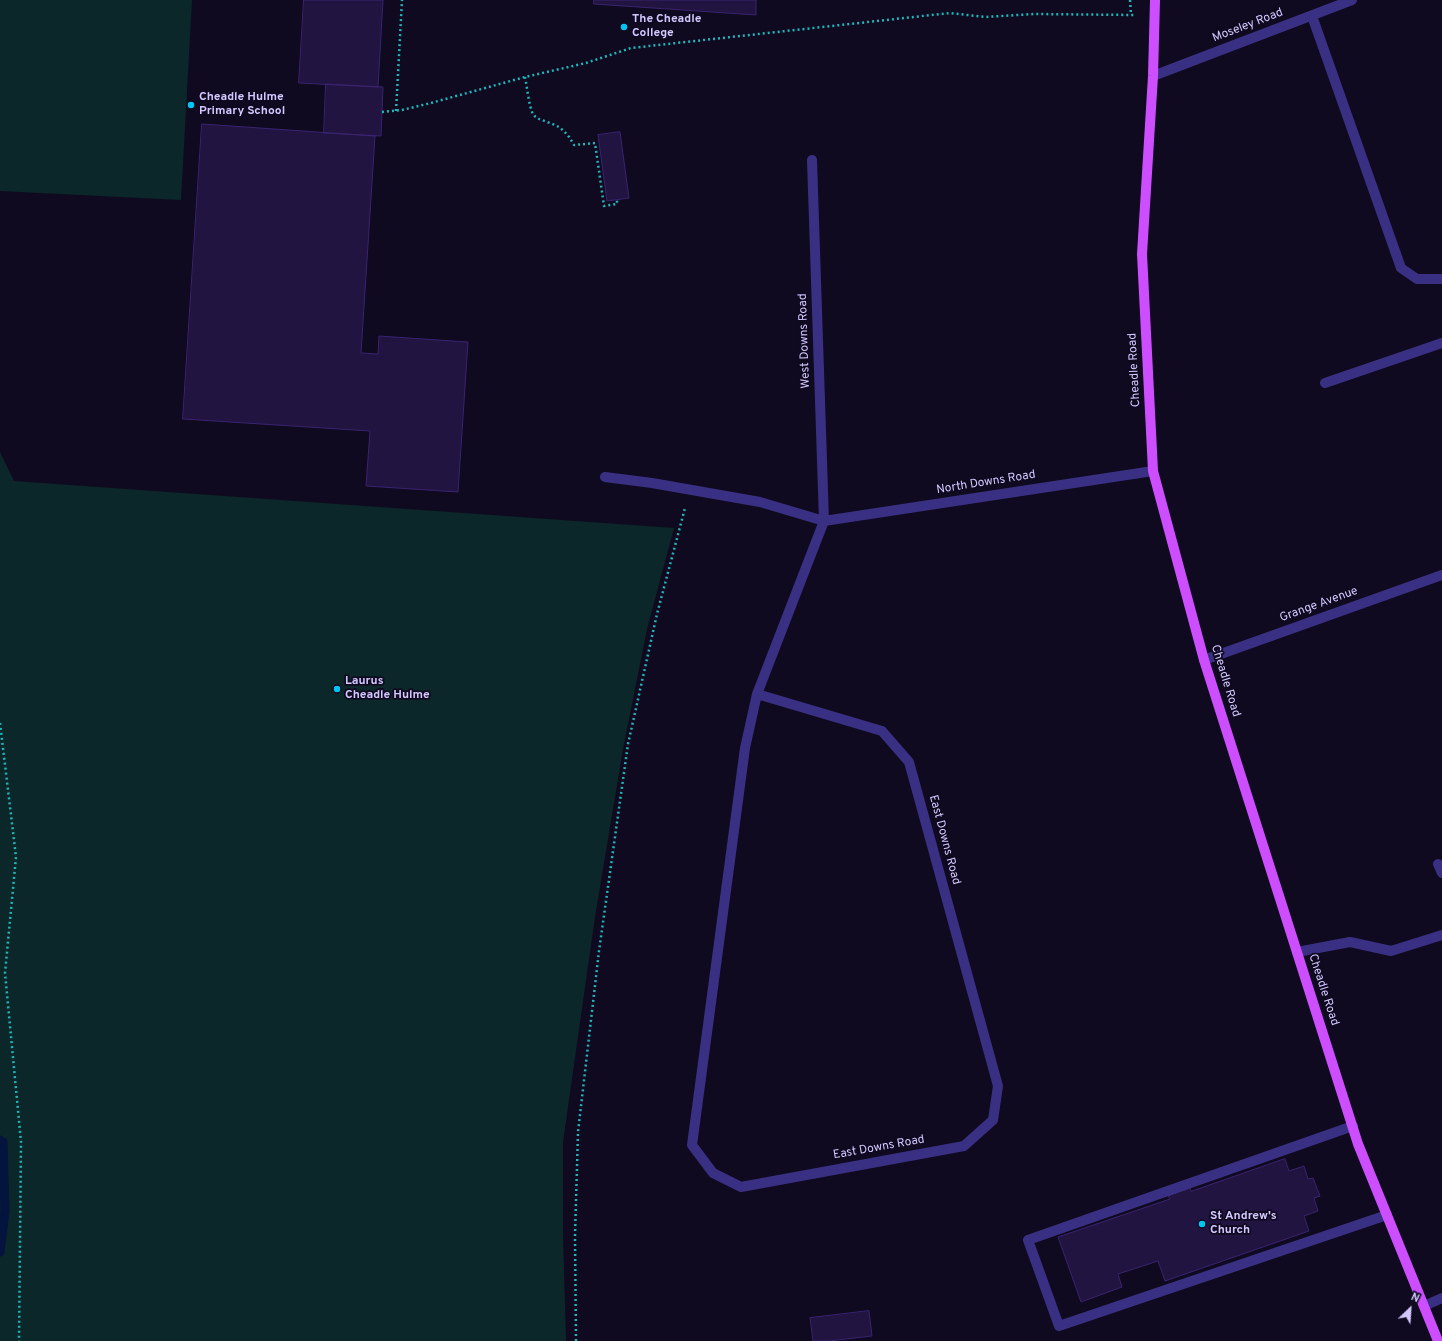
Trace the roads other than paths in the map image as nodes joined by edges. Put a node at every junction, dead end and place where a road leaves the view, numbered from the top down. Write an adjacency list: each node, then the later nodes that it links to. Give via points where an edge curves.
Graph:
1 (1155, 0): 4 (main road, Cheadle Road)
2 (1352, 0): 3 (street, Moseley Road)
3 (1312, 16): 4 (street, Moseley Road); 6 (street, via 1401,268 1417,279)
4 (1153, 76): 9 (main road, Cheadle Road, via 1142,254)
5 (812, 160): 11 (street, West Downs Road)
6 (1442, 279)
7 (1442, 343): 8 (street)
8 (1325, 383)
9 (1152, 471): 11 (street, North Downs Road); 13 (main road, Cheadle Road)
10 (605, 477): 11 (street, via 760,502)
11 (824, 521): 14 (street, East Downs Road)
12 (1442, 575): 13 (street, Grange Avenue)
13 (1204, 660): 16 (main road, Cheadle Road)
14 (756, 694): 14 (street, East Downs Road, via 745,748 692,1145 713,1173 741,1187 964,1146 993,1120 998,1086 910,762 882,731)
15 (1442, 935): 16 (street, via 1392,951 1350,942)
16 (1297, 952): 17 (main road, Cheadle Road)
17 (1353, 1126): 18 (main road, Cheadle Road); 18 (street, via 1028,1240 1059,1326)
18 (1387, 1215): 20 (main road, Cheadle Road)
19 (1442, 1298): 20 (street)
20 (1424, 1306): 21 (main road, Cheadle Road)
21 (1438, 1341)

